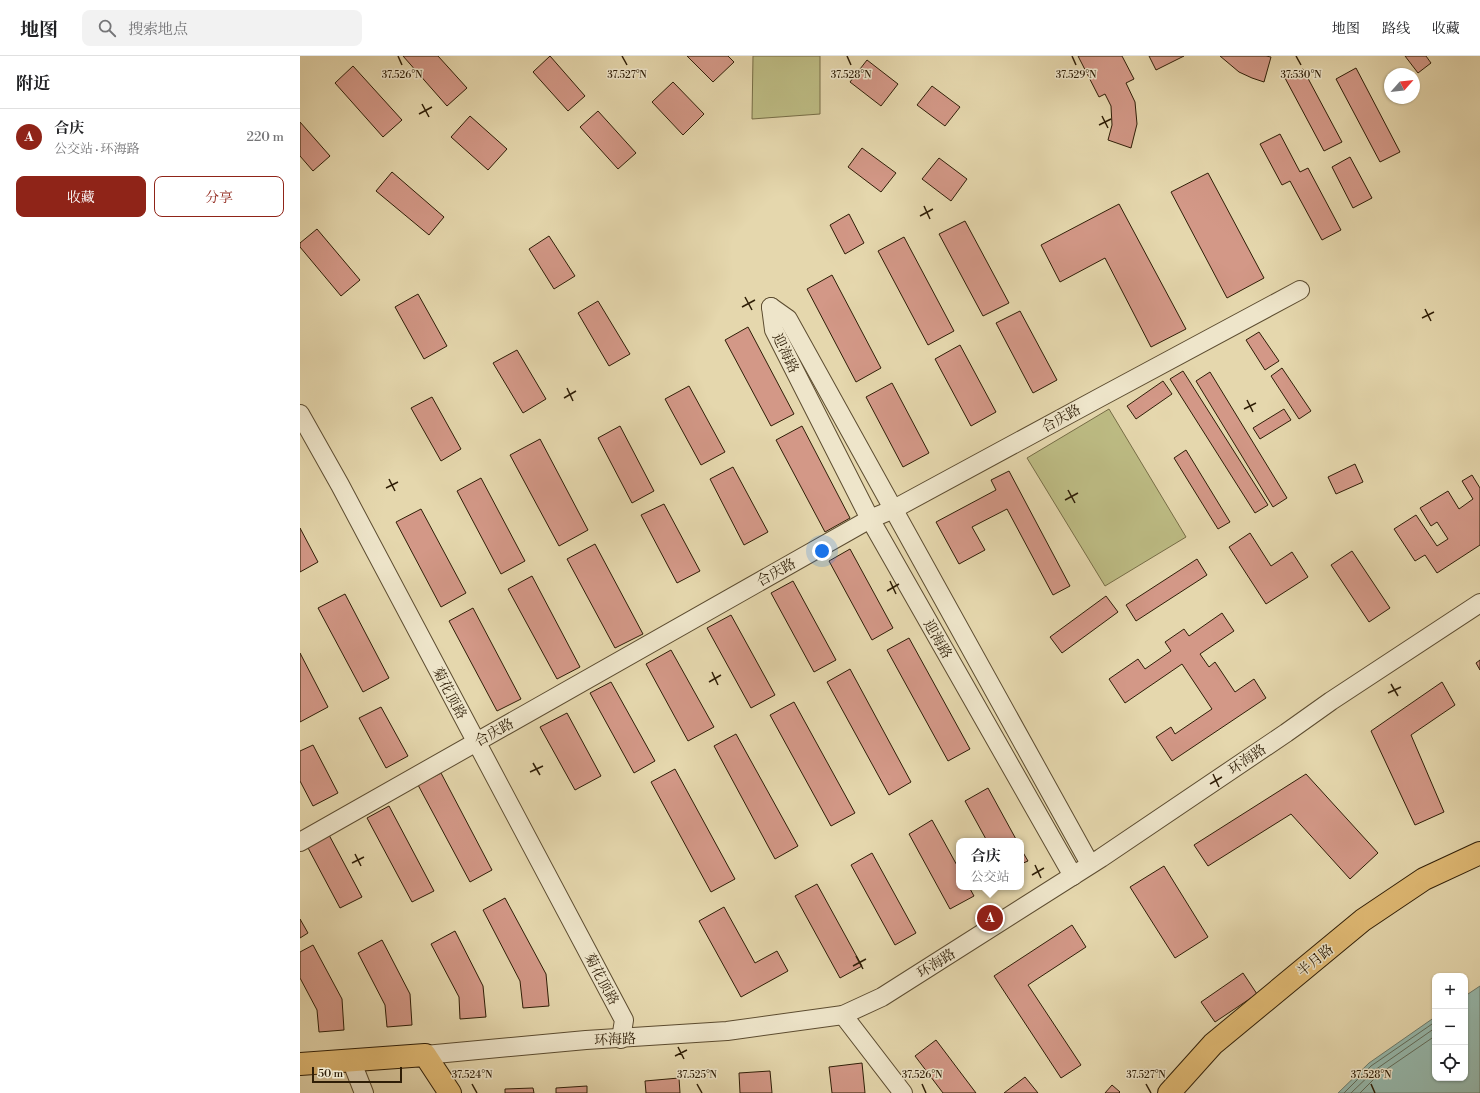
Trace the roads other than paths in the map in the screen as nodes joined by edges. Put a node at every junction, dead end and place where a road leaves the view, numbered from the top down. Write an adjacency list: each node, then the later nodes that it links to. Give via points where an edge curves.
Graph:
1 (1300, 290): 3 (street, 合庆路)
2 (300, 414): 6 (street, 菊花顶路)
3 (894, 510): 4 (street, 合庆路); 4 (street, 迎海路, via 788,319 772,307 774,330); 9 (street, 迎海路)
4 (870, 519): 6 (street, 合庆路); 10 (street, 迎海路)
5 (1480, 603): 9 (street, 环海路)
6 (476, 742): 7 (street, 合庆路); 12 (street, 菊花顶路, via 624,1020)
7 (300, 842)
8 (1480, 853): 19 (main road, 半月路, via 1424,879 1363,920 1213,1044)
9 (1090, 864): 10 (street, 环海路)
10 (1073, 876): 11 (street, 环海路, via 882,997)
11 (843, 1015): 12 (street, 环海路, via 727,1031); 18 (street)
12 (620, 1038): 13 (street, 环海路)
13 (425, 1055): 14 (main road, 环海路); 17 (main road)
14 (351, 1060): 15 (main road, 环海路); 16 (street)
15 (300, 1064)
16 (364, 1093)
17 (450, 1093)
18 (903, 1093)
19 (1169, 1093)

